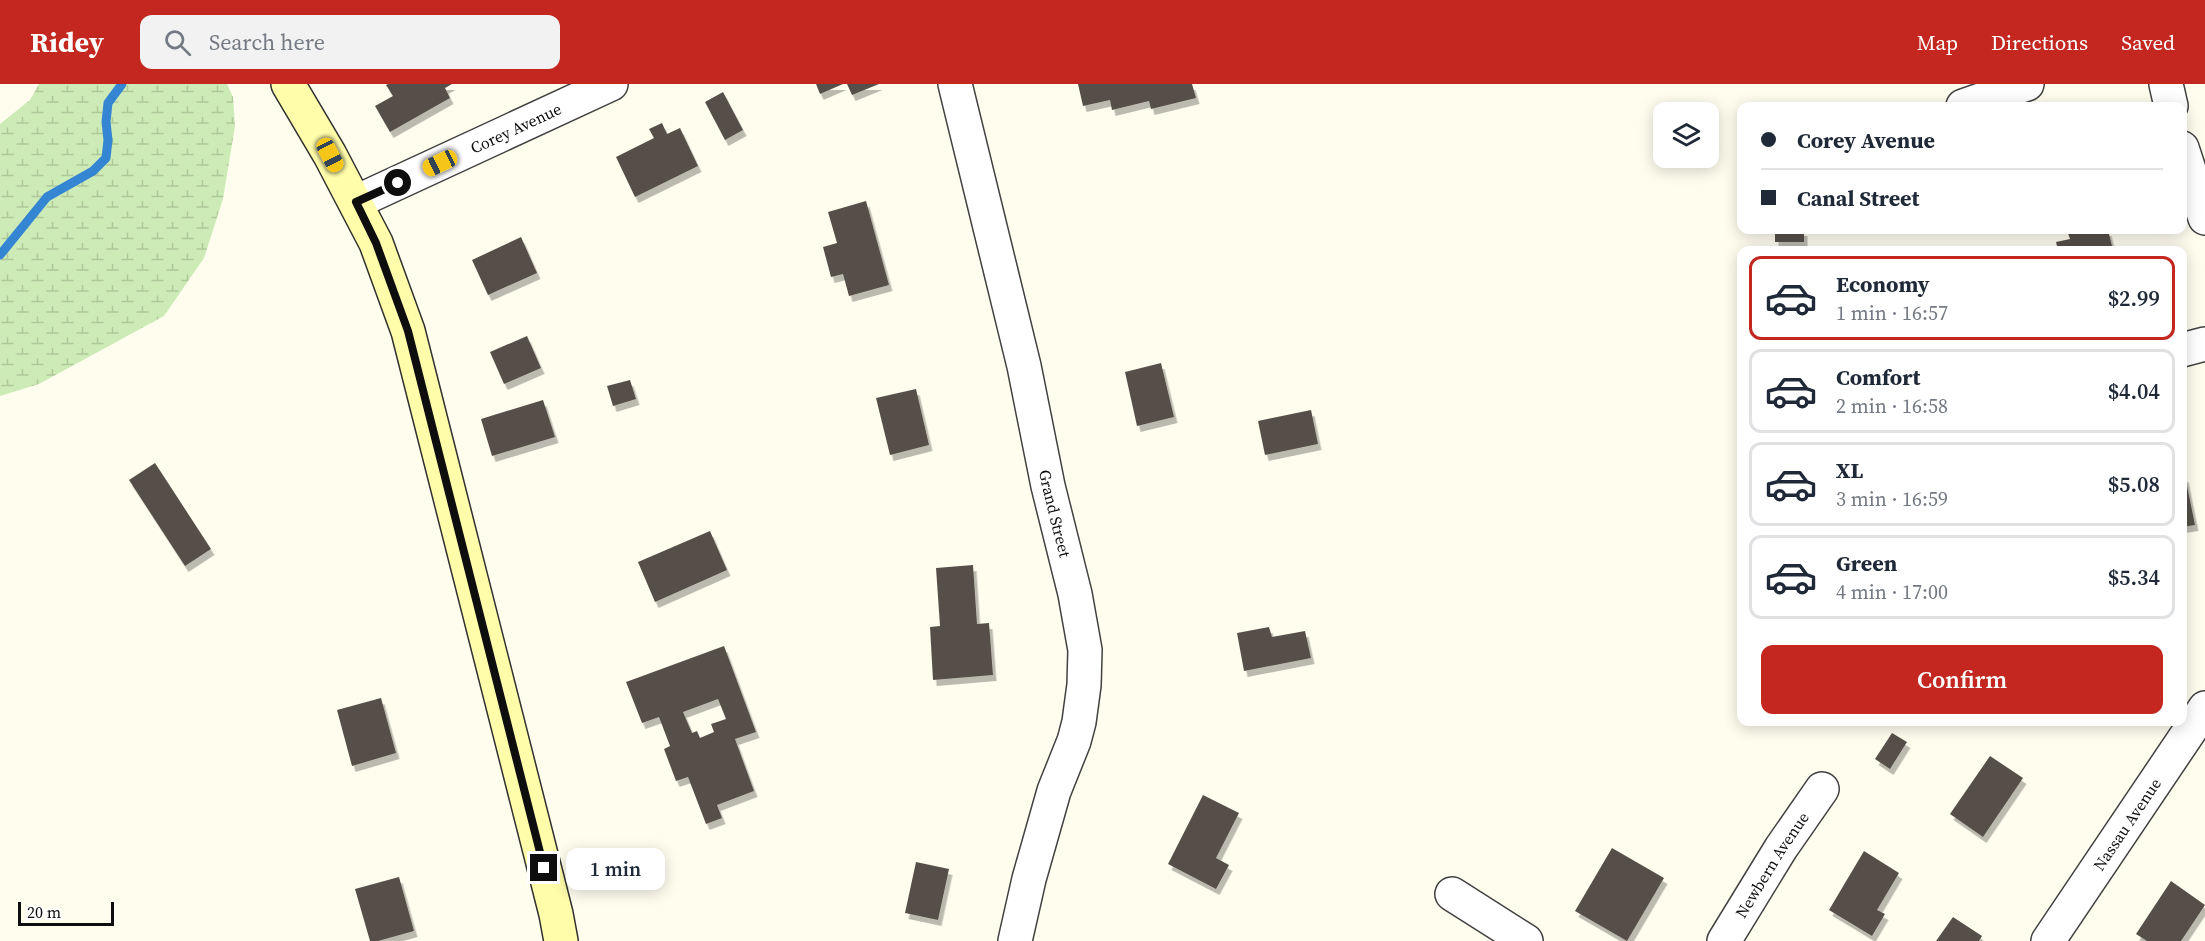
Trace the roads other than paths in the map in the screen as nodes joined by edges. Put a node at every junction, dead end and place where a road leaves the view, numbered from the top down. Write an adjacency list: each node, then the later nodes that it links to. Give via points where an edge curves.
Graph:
1 (288, 84): 9 (street)
2 (611, 84): 9 (street, Corey Avenue)
3 (955, 84): 17 (street, Grand Street, via 1024,366 1085,650 1079,722 1054,791)
4 (2027, 84): 6 (street)
5 (2166, 84): 7 (street)
6 (1975, 102)
7 (2170, 102)
8 (2187, 163): 10 (street)
9 (356, 202): 16 (street, via 393,286 423,383)
10 (2205, 218)
11 (2205, 344): 12 (street)
12 (2187, 349)
13 (2202, 719): 20 (street, Nassau Avenue)
14 (1822, 789): 19 (street, Newbern Avenue)
15 (1452, 894): 18 (street)
16 (561, 941)
17 (1015, 941)
18 (1526, 941)
19 (1724, 941)
20 (2048, 941)

